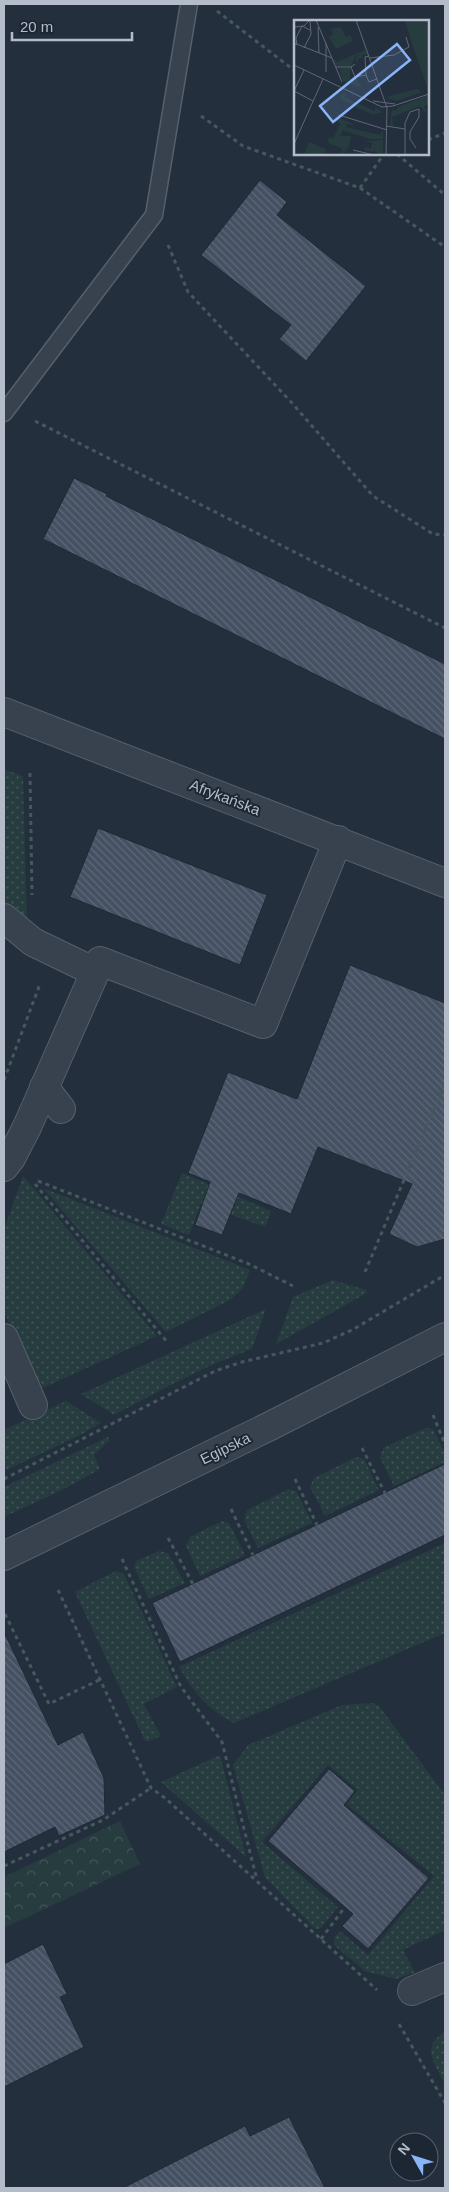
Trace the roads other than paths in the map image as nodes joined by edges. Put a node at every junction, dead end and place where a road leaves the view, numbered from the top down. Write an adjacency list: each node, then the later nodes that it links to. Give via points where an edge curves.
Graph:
1 (188, 4): 2 (lane, via 154,215)
2 (6, 410)
3 (4, 712): 4 (street, Afrykańska)
4 (338, 840): 5 (street, Afrykańska); 7 (street, via 263,1024 100,962)
5 (445, 883)
6 (4, 918): 7 (street, via 33,942)
7 (95, 972): 8 (street)
8 (44, 1087): 9 (street); 10 (street)
9 (61, 1109)
10 (14, 1167)
11 (445, 1337): 14 (street, Egipska)
12 (4, 1338): 13 (street)
13 (33, 1405)
14 (4, 1556)
15 (445, 1977): 16 (street)
16 (412, 1992)

